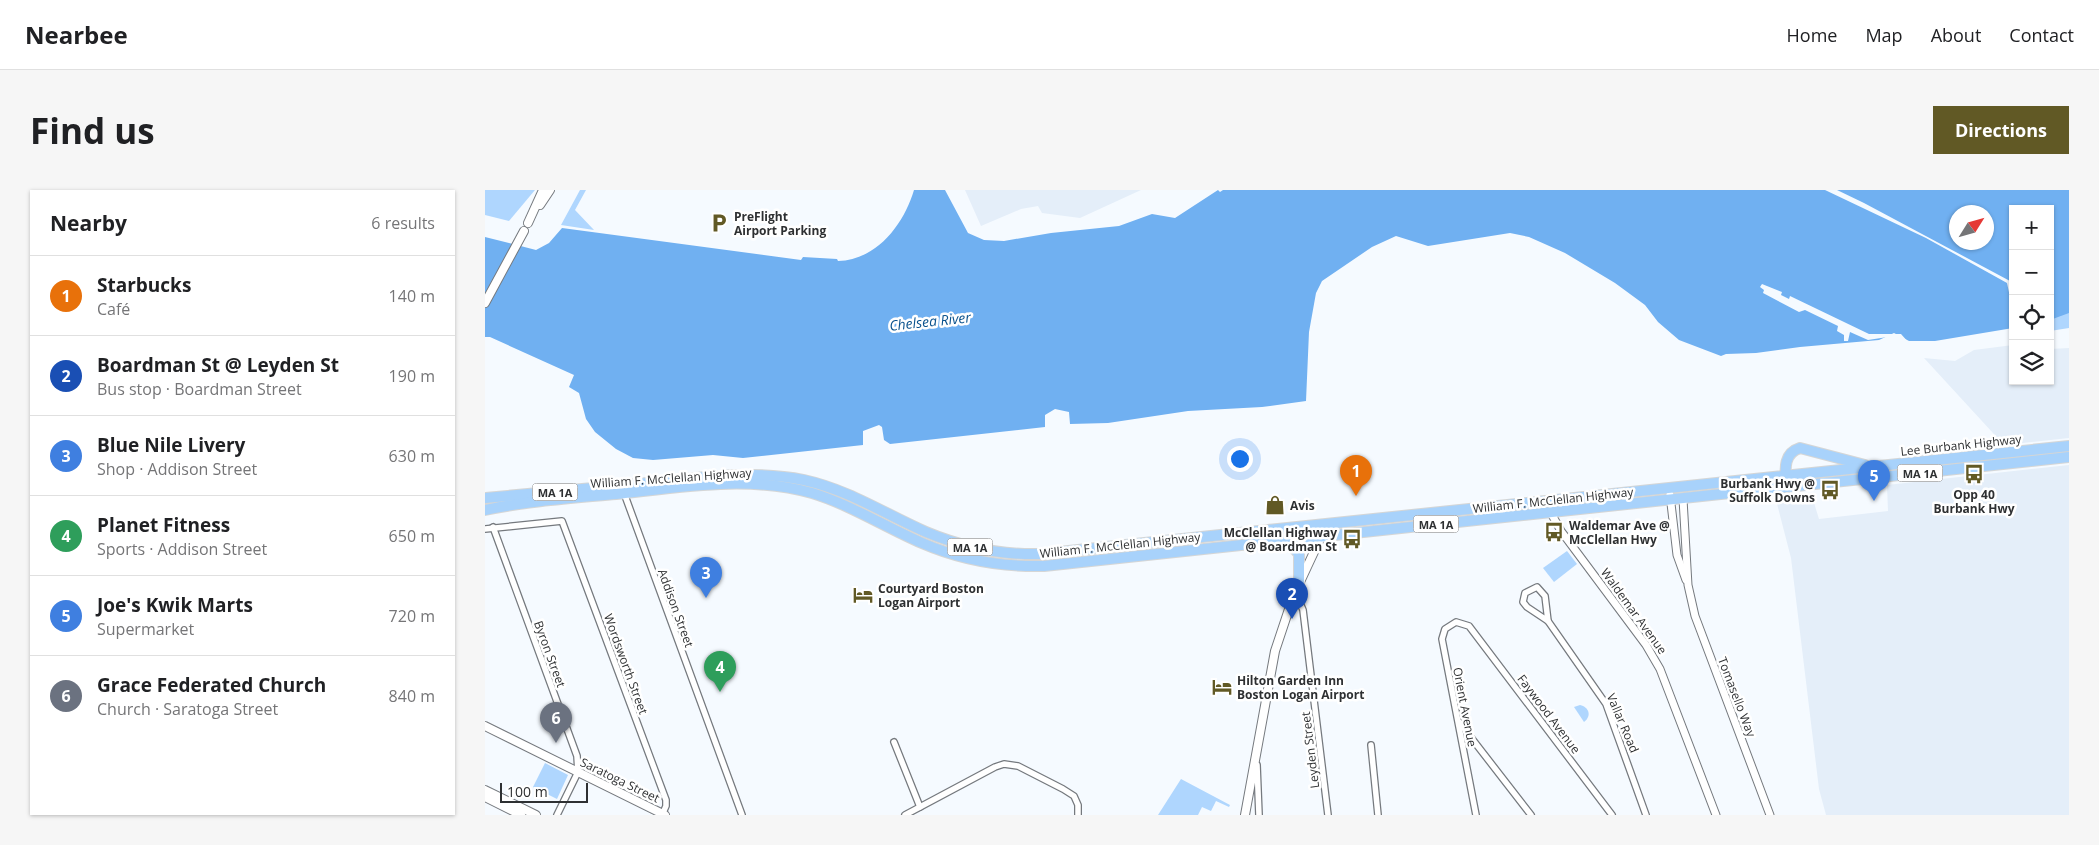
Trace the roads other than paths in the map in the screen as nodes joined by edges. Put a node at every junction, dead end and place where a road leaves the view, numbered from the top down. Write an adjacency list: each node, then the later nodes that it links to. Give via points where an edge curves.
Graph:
1 (548, 191): 2 (main road)
2 (485, 303)
3 (2069, 446): 5 (highway, Lee Burbank Highway / MA 1A)
4 (2069, 457): 8 (highway, Lee Burbank Highway / MA 1A)
5 (1871, 467): 6 (highway, Lee Burbank Highway / MA 1A); 6 (highway, via 1800,448 1789,456)
6 (1786, 476): 7 (highway, Lee Burbank Highway / MA 1A); 8 (highway)
7 (1767, 478): 9 (highway, William F. McClellan Highway / MA 1A)
8 (1787, 487): 10 (highway, Lee Burbank Highway / MA 1A)
9 (1669, 488): 14 (street, Tomasello Way); 17 (highway, William F. McClellan Highway / MA 1A)
10 (1771, 489): 13 (highway, William F. McClellan Highway / MA 1A)
11 (623, 493): 15 (highway, William F. McClellan Highway / MA 1A); 21 (highway, William F. McClellan Highway / MA 1A, via 731,484 786,487 841,503 941,550 1003,565 1059,565); 42 (street, Addison Street)
12 (485, 498): 17 (highway, William F. McClellan Highway / MA 1A, via 729,475 772,475 845,492 921,530 956,543 1024,554)
13 (1683, 499): 14 (highway, William F. McClellan Highway / MA 1A); 23 (street, Tomasello Way)
14 (1670, 500): 16 (highway, William F. McClellan Highway / MA 1A); 23 (street, Tomasello Way, via 1677,555)
15 (485, 510)
16 (1551, 513): 20 (highway, William F. McClellan Highway / MA 1A); 53 (street, Waldemar Avenue, via 1660,669)
17 (1327, 524): 20 (main road)
18 (493, 527): 19 (street); 32 (street, Byron Street, via 575,749); 41 (street, Wordsworth Street, via 562,521 665,800)
19 (485, 529)
20 (1321, 536): 21 (highway, William F. McClellan Highway / MA 1A); 22 (main road)
21 (1277, 541): 22 (highway, via 1292,546 1298,552 1301,564)
22 (1299, 583): 24 (main road)
23 (1688, 585): 54 (street, Tomasello Way, via 1699,630)
24 (1293, 597): 31 (main road, via 1273,658); 47 (street, Leyden Street, via 1303,610)
25 (1548, 621): 25 (street, Vallar Road, via 1545,596 1537,587 1531,589 1523,598 1525,605); 52 (street, Vallar Road, via 1606,704)
26 (1469, 626): 27 (street, Orient Avenue, via 1462,622 1453,623 1445,629 1442,637); 51 (street, Faywood Avenue)
27 (1458, 720): 49 (street, Orient Avenue); 50 (street)
28 (485, 726): 32 (main road, Saratoga Street)
29 (894, 742): 37 (street)
30 (1371, 745): 48 (street)
31 (1256, 754): 34 (main road); 36 (street)
32 (578, 772): 40 (street); 41 (main road, Saratoga Street)
33 (485, 790): 39 (main road)
34 (1248, 795): 36 (street); 45 (main road)
35 (485, 797): 38 (main road)
36 (1258, 799): 46 (street)
37 (920, 807): 43 (street); 44 (street, via 995,767 1010,764 1022,767 1070,793 1078,805)
38 (521, 815)
39 (536, 815)
40 (557, 815)
41 (663, 815)
42 (742, 815)
43 (905, 815)
44 (1078, 815)
45 (1245, 815)
46 (1259, 815)
47 (1328, 815)
48 (1378, 815)
49 (1477, 815)
50 (1531, 815)
51 (1612, 815)
52 (1646, 815)
53 (1716, 815)
54 (1771, 815)

